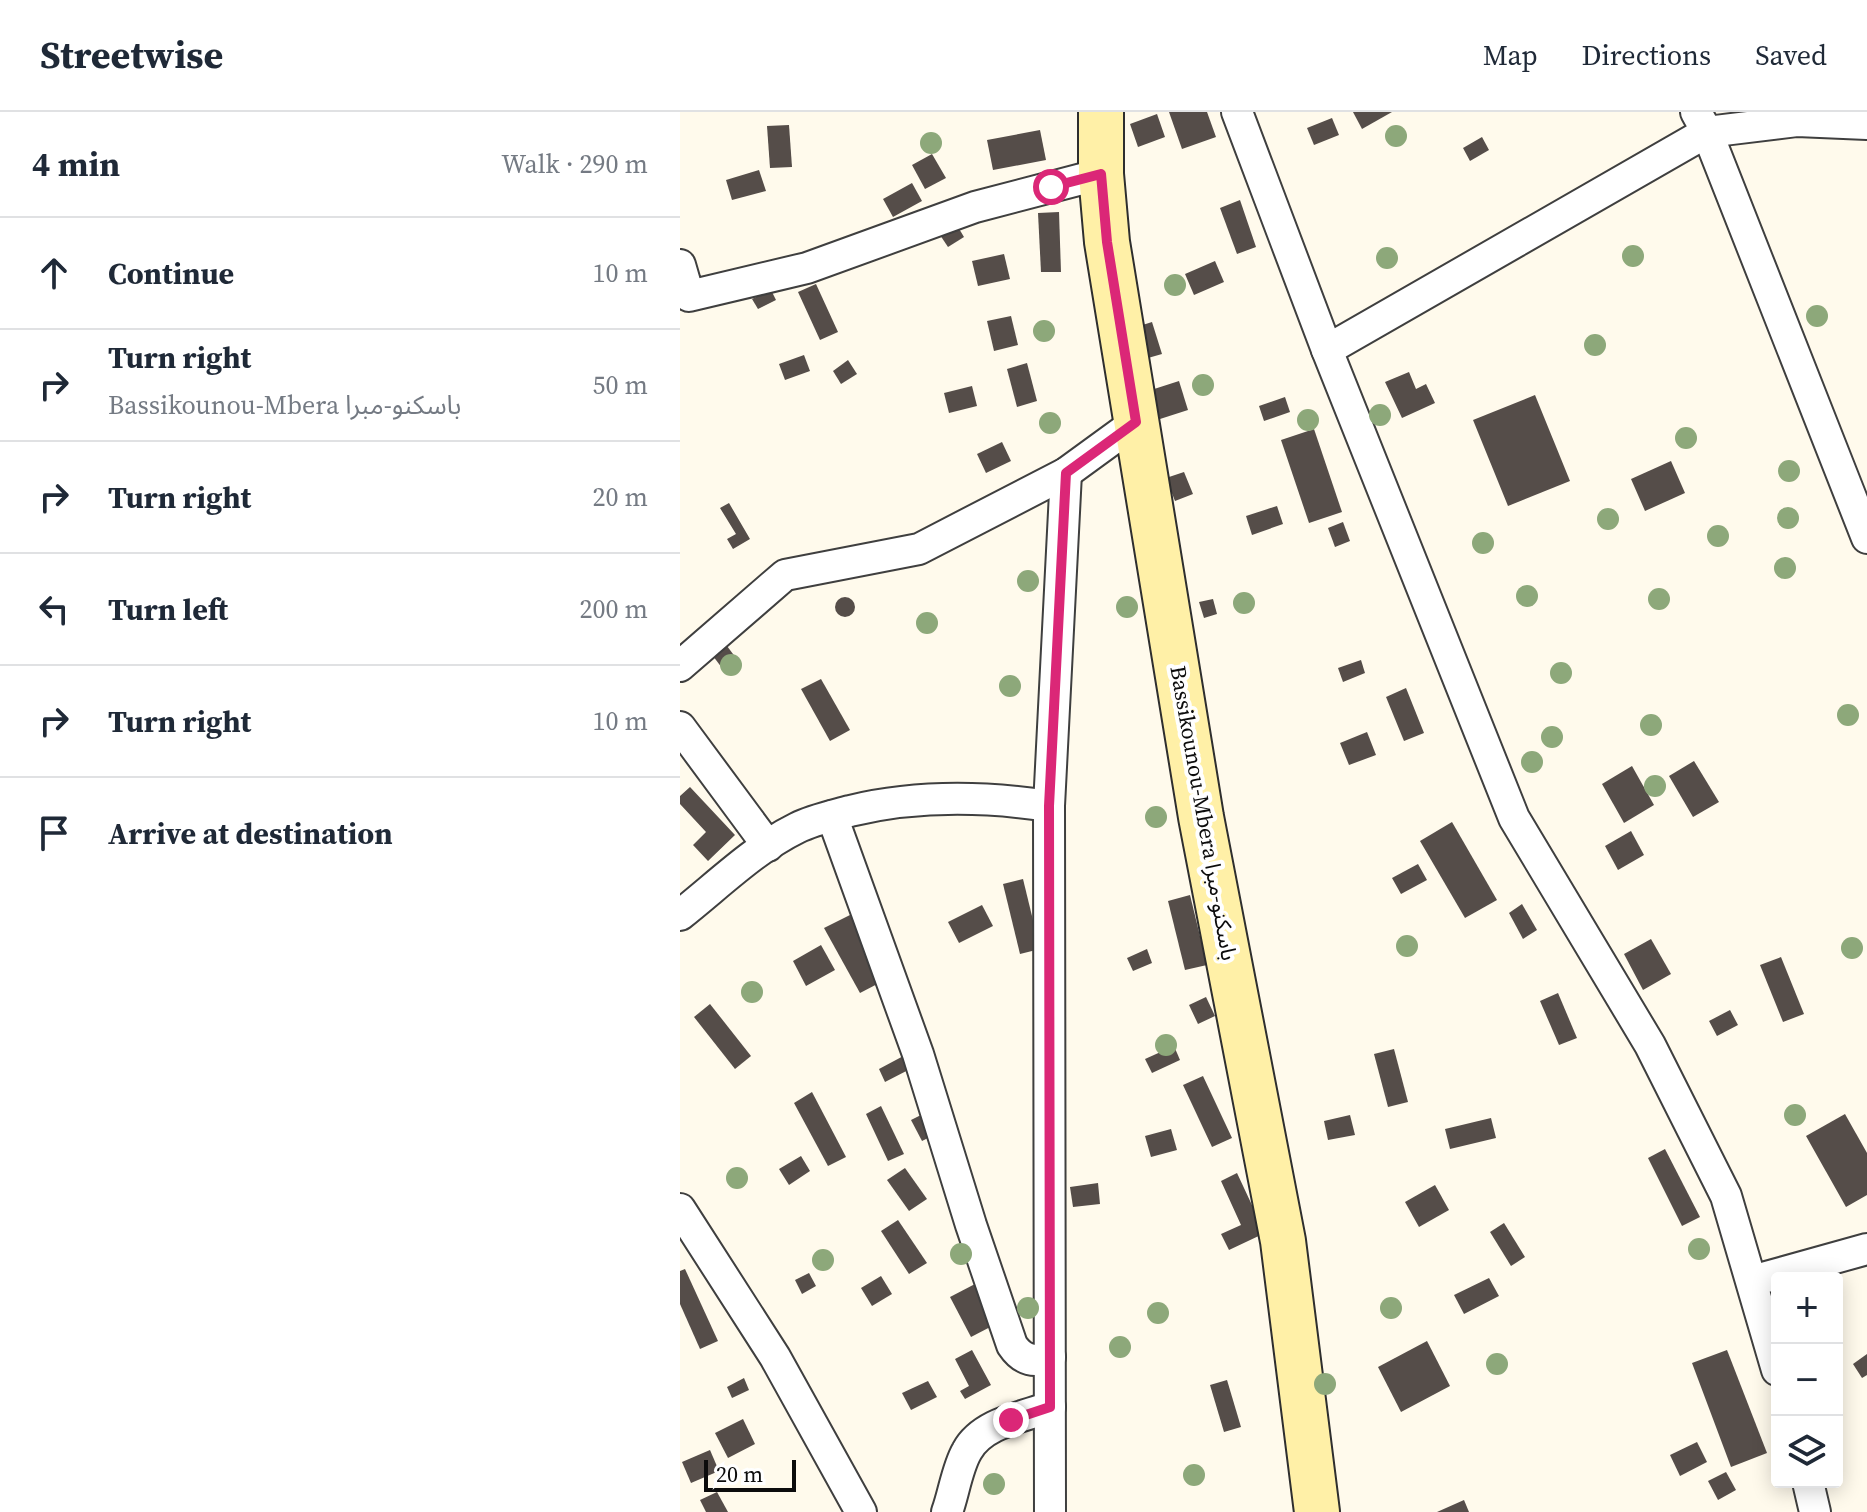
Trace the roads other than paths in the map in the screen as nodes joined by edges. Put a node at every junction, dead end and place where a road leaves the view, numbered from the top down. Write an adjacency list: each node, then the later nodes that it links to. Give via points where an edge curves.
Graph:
1 (1101, 112): 6 (street, Bassikounou-Mbera باسكنو-مبرا)
2 (1237, 112): 9 (street)
3 (1835, 118): 4 (street); 5 (street)
4 (1701, 122): 9 (street); 12 (street)
5 (1867, 124)
6 (1101, 174): 8 (street, via 975,207 807,268); 10 (street, Bassikounou-Mbera باسكنو-مبرا)
7 (680, 265): 8 (street)
8 (685, 304)
9 (1327, 350): 21 (street, via 1514,818 1650,1045 1726,1196)
10 (1136, 422): 11 (street); 29 (street, Bassikounou-Mbera باسكنو-مبرا, via 1201,817 1283,1241)
11 (1066, 473): 13 (street, via 919,549 785,575); 15 (street)
12 (1867, 538)
13 (680, 666)
14 (680, 727): 17 (street)
15 (1049, 806): 16 (street, via 958,797); 23 (street)
16 (832, 816): 17 (street, via 799,827); 23 (street, via 918,1054 1012,1345 1033,1361)
17 (768, 846): 18 (street)
18 (680, 915)
19 (680, 1209): 26 (street, via 775,1357)
20 (1867, 1249): 21 (street)
21 (1752, 1281): 22 (street)
22 (1771, 1349)
23 (1050, 1357): 24 (street)
24 (1050, 1407): 27 (street, via 998,1425 973,1441); 28 (street)
25 (1809, 1488): 30 (street)
26 (861, 1512)
27 (947, 1512)
28 (1050, 1512)
29 (1317, 1512)
30 (1815, 1512)

